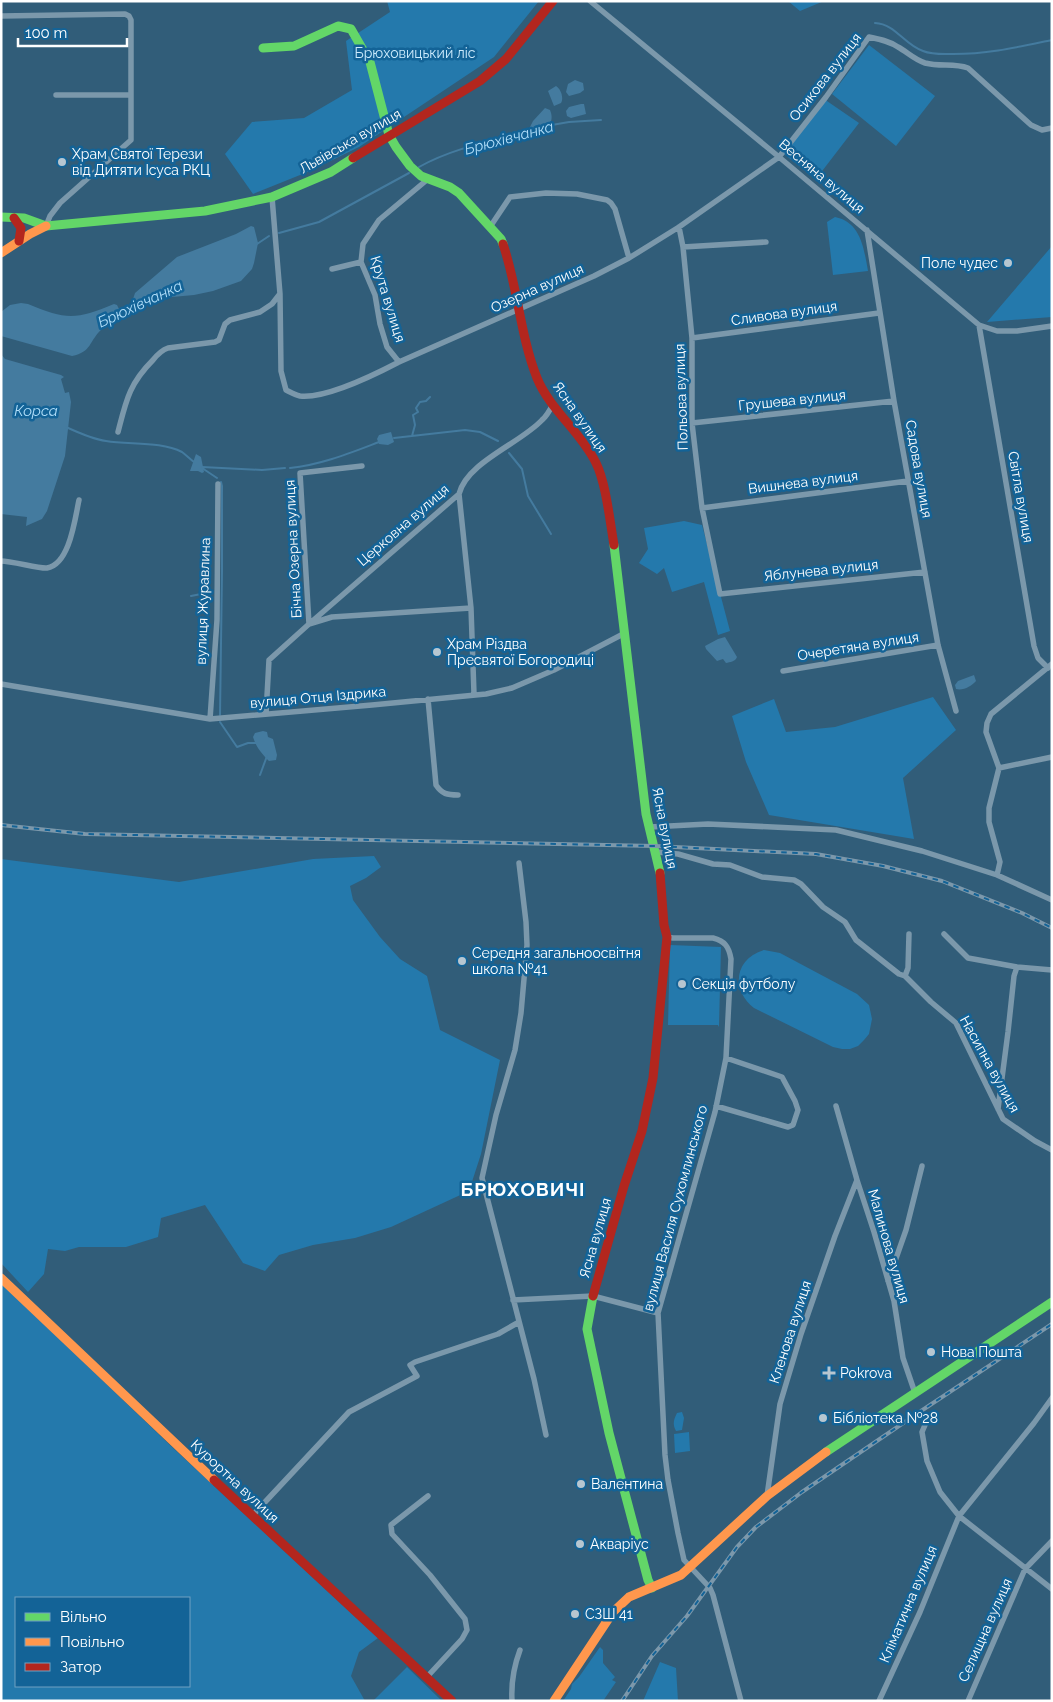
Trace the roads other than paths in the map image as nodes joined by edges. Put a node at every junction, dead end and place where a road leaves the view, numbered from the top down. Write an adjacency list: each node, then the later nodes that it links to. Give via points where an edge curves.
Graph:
1 (553, 1): 8 (main road, Львівська вулиця, via 506,59 480,81)
2 (590, 1): 9 (street, Весняна вулиця)
3 (1, 16): 5 (street, via 129,16)
4 (263, 48): 8 (main road, Ясна вулиця, via 294,46 338,26 351,29 370,62)
5 (131, 95): 6 (street); 14 (street, via 131,140 52,211)
6 (56, 96)
7 (1052, 128): 9 (street, Осикова вулиця, via 1042,130 1031,125 968,68 925,63 888,41 868,37)
8 (389, 135): 10 (main road, Ясна вулиця, via 410,166); 11 (main road, Львівська вулиця, via 331,172)
9 (779, 157): 16 (street, Озерна вулиця); 17 (street, Весняна вулиця)
10 (428, 179): 15 (main road, Ясна вулиця, via 459,193); 23 (street, Крута вулиця, via 372,228 363,244)
11 (272, 197): 14 (main road, Львівська вулиця, via 205,211); 25 (street)
12 (1, 217): 13 (main road, Львівська вулиця)
13 (14, 218): 14 (main road, Львівська вулиця); 18 (main road, via 21,224 23,233)
14 (46, 226): 18 (main road)
15 (490, 227): 22 (street, via 510,197 546,193 577,194 607,200 615,209); 26 (main road, Ясна вулиця, via 501,240 506,253)
16 (679, 227): 20 (street, Польова вулиця); 22 (street, Озерна вулиця)
17 (867, 230): 27 (street, Садова вулиця); 28 (street, Весняна вулиця)
18 (19, 241): 21 (main road)
19 (766, 242): 20 (street)
20 (683, 247): 30 (street, Польова вулиця)
21 (1, 253)
22 (629, 258): 26 (street, Озерна вулиця)
23 (361, 262): 24 (street); 31 (street, Крута вулиця, via 375,295 387,347)
24 (332, 269)
25 (280, 294): 31 (street, Озерна вулиця, via 281,371 286,390 298,396 314,396 377,374); 35 (street, via 260,312 230,320 215,342 162,351 132,386)
26 (520, 309): 31 (street, Озерна вулиця); 33 (main road, Ясна вулиця, via 531,362 543,391)
27 (879, 313): 30 (street, Сливова вулиця); 32 (street, Садова вулиця)
28 (979, 325): 29 (street, Весняна вулиця, via 997,332); 49 (street, Світла вулиця, via 1034,646 1038,658)
29 (1052, 326)
30 (692, 338): 34 (street, Польова вулиця)
31 (400, 362)
32 (894, 401): 34 (street, Грушева вулиця); 37 (street, Садова вулиця)
33 (553, 404): 39 (street, Церковна вулиця, via 541,421 493,454 462,484); 47 (main road, Ясна вулиця, via 588,450 602,477 616,554)
34 (692, 423): 41 (street, Польова вулиця)
35 (118, 432)
36 (362, 466): 46 (street, Бічна Озерна вулиця, via 300,473)
37 (908, 481): 41 (street, Вишнева вулиця); 43 (street, Садова вулиця)
38 (218, 484): 56 (street, вулиця Журавлина, via 217,620)
39 (459, 494): 45 (street); 46 (street, Церковна вулиця)
40 (79, 500): 42 (street, via 65,552 54,564 47,568)
41 (702, 508): 44 (street, Польова вулиця)
42 (1, 560)
43 (925, 572): 44 (street, Яблунева вулиця); 48 (street, Садова вулиця)
44 (720, 594)
45 (471, 608): 46 (street, via 332,618); 52 (street)
46 (309, 624): 55 (street, Церковна вулиця, via 269,660)
47 (625, 633): 52 (street, вулиця Отця Іздрика, via 512,688); 60 (main road, Ясна вулиця)
48 (938, 645): 50 (street, Очеретяна вулиця); 54 (street, Садова вулиця)
49 (1050, 666): 58 (street, via 992,714 987,722 986,732)
50 (783, 671)
51 (1, 684): 56 (street, вулиця Отця Іздрика)
52 (474, 694): 53 (street, вулиця Отця Іздрика)
53 (428, 699): 55 (street, вулиця Отця Іздрика); 59 (street, via 436,784 441,792)
54 (956, 711)
55 (266, 714): 56 (street, вулиця Отця Іздрика)
56 (210, 719)
57 (1052, 757): 58 (street)
58 (999, 768): 63 (street, via 989,808 989,822 1000,862)
59 (458, 795)
60 (650, 827): 61 (main road, Ясна вулиця); 63 (street, via 708,824 836,830 922,851)
61 (657, 852): 67 (main road, Ясна вулиця); 70 (street, Насипна вулиця, via 730,865 762,878 794,880 845,922 856,940)
62 (519, 863): 81 (street, via 526,922 524,994 516,1050 496,1115 482,1178)
63 (997, 875): 64 (street)
64 (1052, 900)
65 (909, 934): 70 (street)
66 (944, 934): 68 (street, via 968,958)
67 (668, 937): 71 (street, вулиця Василя Сухомлинського, via 713,938 724,942 729,950); 80 (main road, Ясна вулиця, via 653,1078 642,1131)
68 (1017, 967): 69 (street); 74 (street)
69 (1052, 970)
70 (905, 976): 74 (street, Насипна вулиця, via 956,1023)
71 (726, 1058): 72 (street, вулиця Василя Сухомлинського); 72 (street, via 782,1077 798,1110 793,1125 788,1127)
72 (716, 1106): 83 (street, вулиця Василя Сухомлинського)
73 (836, 1106): 77 (street, Малинова вулиця)
74 (998, 1109): 75 (street, Насипна вулиця, via 1003,1119)
75 (1052, 1150)
76 (922, 1166): 79 (street, via 906,1230)
77 (857, 1180): 79 (street, Малинова вулиця); 90 (street, Кленова вулиця, via 810,1307 780,1404)
78 (1, 1278): 91 (main road, Курортна вулиця)
79 (888, 1281): 85 (street, Малинова вулиця, via 903,1358)
80 (593, 1296): 81 (street); 83 (street); 96 (main road, Ясна вулиця, via 587,1329 613,1451)
81 (513, 1300): 84 (street)
82 (1052, 1302): 85 (main road)
83 (658, 1314): 94 (street, вулиця Василя Сухомлинського, via 668,1480 682,1554)
84 (518, 1322): 88 (street); 91 (street, via 498,1334 410,1365 417,1376 349,1412)
85 (915, 1393): 90 (main road, via 837,1444)
86 (1052, 1398): 92 (street, Кліматична вулиця)
87 (925, 1425): 92 (street, via 922,1432 927,1461 940,1492)
88 (546, 1435)
89 (428, 1496): 99 (street, via 391,1525 392,1534 465,1619 467,1630)
90 (767, 1496): 94 (main road)
91 (252, 1516): 99 (main road, Курортна вулиця)
92 (959, 1516): 95 (street); 104 (street, Кліматична вулиця, via 920,1612)
93 (1052, 1541): 95 (street)
94 (690, 1568): 96 (main road); 103 (street, via 713,1595)
95 (1025, 1569): 97 (street); 105 (street, Селищна вулиця)
96 (652, 1588): 102 (main road, via 625,1600 613,1612)
97 (1052, 1589)
98 (520, 1650): 101 (street, via 513,1678)
99 (426, 1678): 100 (main road, Курортна вулиця)
100 (452, 1701)
101 (512, 1701)
102 (554, 1701)
103 (741, 1701)
104 (878, 1701)
105 (968, 1701)

